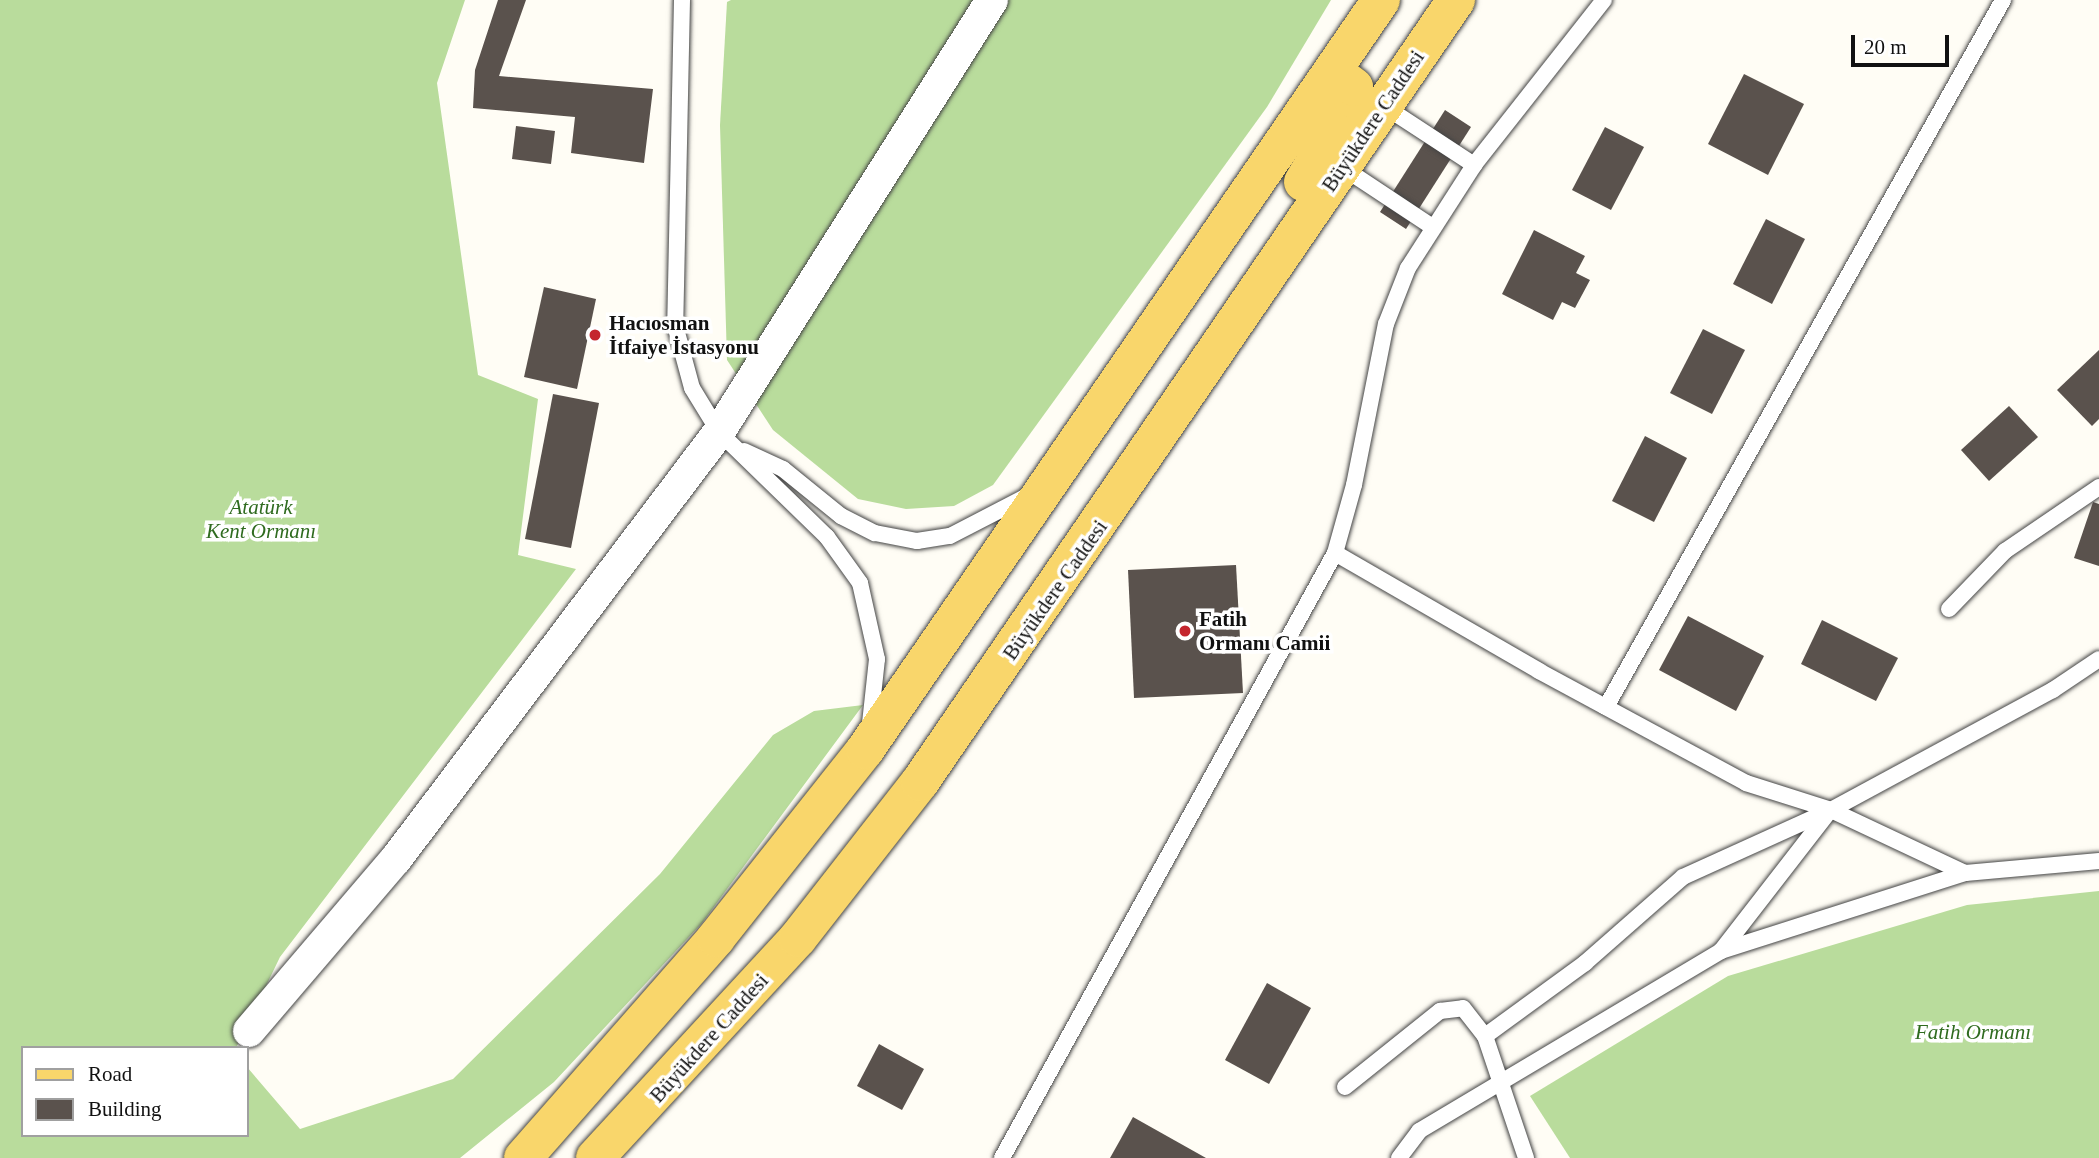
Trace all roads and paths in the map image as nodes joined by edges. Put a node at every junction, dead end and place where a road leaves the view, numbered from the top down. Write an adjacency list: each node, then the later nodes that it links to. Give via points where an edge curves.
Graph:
1 (682, 0): 12 (lane, via 675,326 692,388)
2 (992, 0): 12 (street)
3 (1381, 0): 7 (main road, Büyükdere Caddesi)
4 (1456, 0): 7 (main road, Büyükdere Caddesi)
5 (1604, 0): 8 (lane)
6 (2003, 0): 18 (lane)
7 (1357, 88): 8 (lane); 9 (main road, Büyükdere Caddesi); 11 (main road, via 1302,184); 13 (main road, Büyükdere Caddesi)
8 (1474, 165): 10 (lane)
9 (1342, 167): 10 (lane); 11 (main road, Büyükdere Caddesi)
10 (1431, 226): 15 (lane, via 1386,324 1354,485)
11 (1289, 245): 29 (main road, Büyükdere Caddesi, via 920,782 798,939)
12 (730, 441): 13 (lane, via 783,469 841,516 876,533 917,541 950,536); 19 (lane, via 827,537 860,583 877,659); 24 (street, via 396,859)
13 (1047, 487): 19 (main road, Büyükdere Caddesi)
14 (2099, 487): 16 (lane, via 2005,551)
15 (1335, 553): 18 (lane); 32 (lane)
16 (1949, 609)
17 (2099, 659): 20 (lane, via 2053,690)
18 (1605, 707): 20 (lane, via 1746,783)
19 (864, 750): 28 (main road, Büyükdere Caddesi, via 716,938)
20 (1831, 810): 22 (lane); 23 (lane); 25 (lane, via 1683,877 1585,963)
21 (2099, 861): 22 (lane)
22 (1965, 873): 23 (lane)
23 (1721, 951): 26 (lane)
24 (249, 1031)
25 (1485, 1036): 26 (lane); 27 (lane, via 1463,1008 1440,1011)
26 (1499, 1083): 33 (lane, via 1419,1131); 34 (lane)
27 (1345, 1087)
28 (554, 1120): 30 (main road); 31 (main road)
29 (603, 1154)
30 (505, 1158)
31 (523, 1158)
32 (1002, 1158)
33 (1399, 1158)
34 (1526, 1158)

